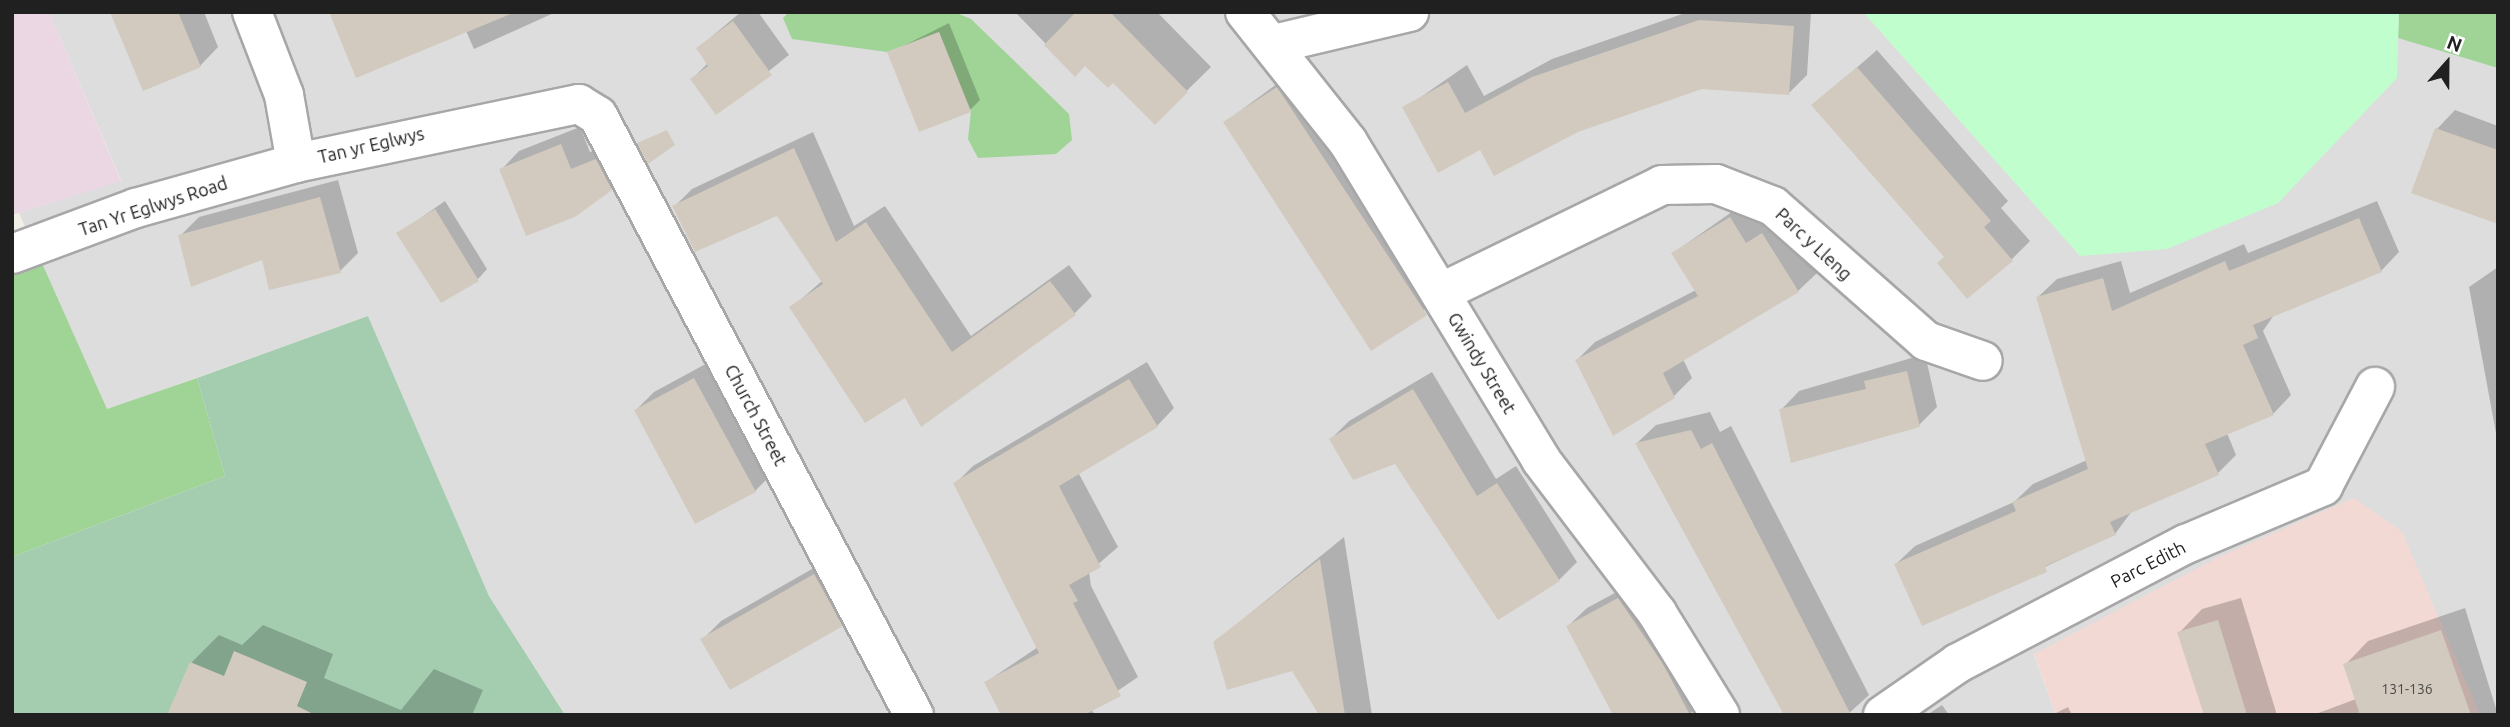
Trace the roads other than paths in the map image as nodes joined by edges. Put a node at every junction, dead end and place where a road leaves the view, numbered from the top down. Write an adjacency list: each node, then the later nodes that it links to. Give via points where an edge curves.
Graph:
1 (251, 12): 6 (street, Tan yr Eglwys, via 284,95)
2 (1245, 12): 4 (street, Gwindy Street)
3 (1409, 12): 4 (street)
4 (1274, 44): 8 (street, Gwindy Street, via 1348,142)
5 (598, 116): 6 (street, Tan yr Eglwys, via 579,104 560,104); 11 (street, Church Street)
6 (296, 163): 7 (street, Tan Yr Eglwys Road, via 136,208)
7 (12, 254)
8 (1440, 293): 9 (street, Parc y Lleng, via 1662,185 1716,184 1773,206 1926,341); 12 (street, Gwindy Street, via 1541,460 1657,613)
9 (1983, 361)
10 (2375, 387): 13 (street, Parc Edith, via 2323,486 2186,544 1958,663)
11 (914, 715)
12 (1720, 715)
13 (1884, 715)

